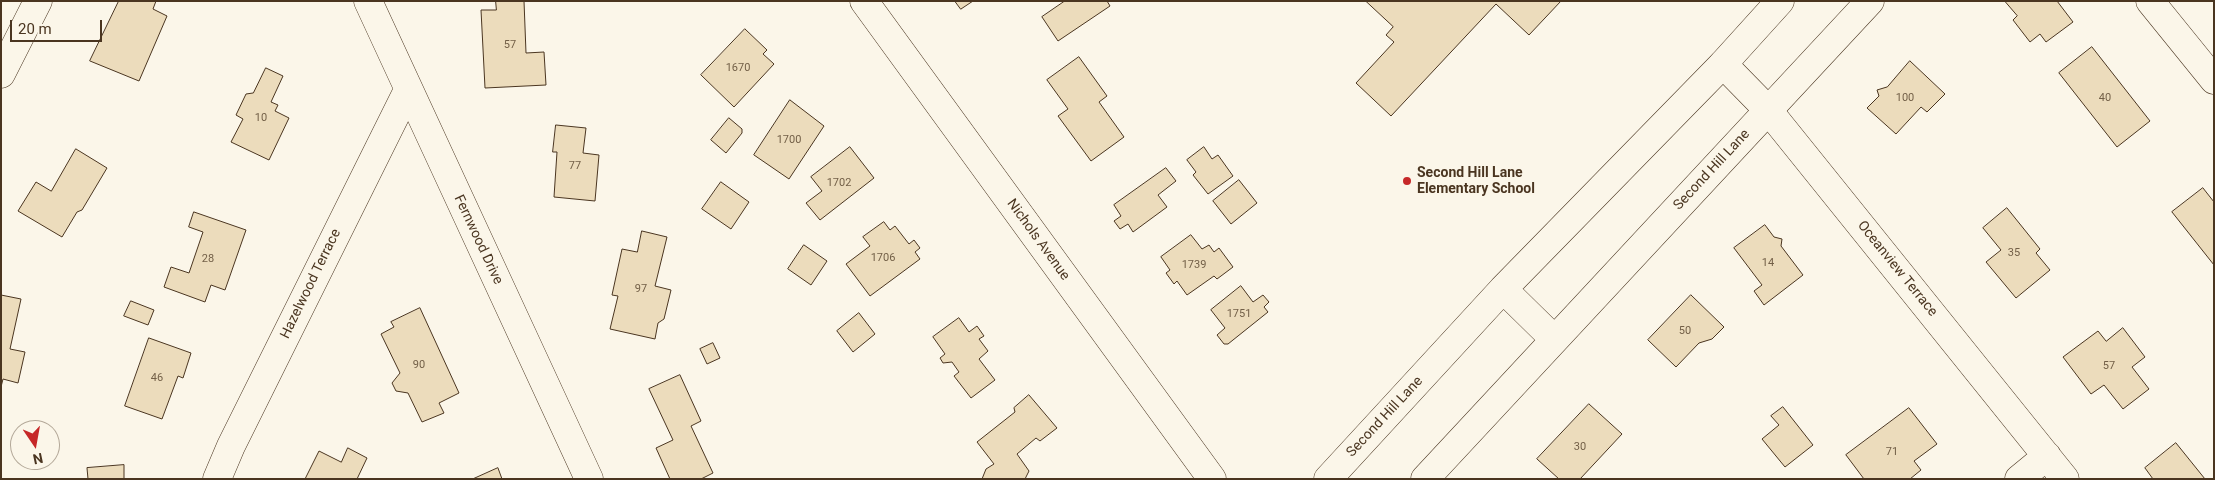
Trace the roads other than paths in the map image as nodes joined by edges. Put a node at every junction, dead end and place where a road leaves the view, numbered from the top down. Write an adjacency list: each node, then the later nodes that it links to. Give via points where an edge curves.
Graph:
1 (38, 1): 8 (street)
2 (368, 1): 10 (street, Fernwood Drive)
3 (864, 1): 17 (street, Nichols Avenue)
4 (1780, 1): 7 (street, Second Hill Lane)
5 (1870, 1): 11 (street, Second Hill Lane)
6 (2150, 1): 9 (street)
7 (1723, 64): 11 (street, Oceanview Terrace); 12 (street, Second Hill Lane)
8 (1, 74)
9 (2214, 80)
10 (408, 90): 15 (street, Hazelwood Terrace, via 235,438); 16 (street, Fernwood Drive)
11 (1768, 110): 13 (street, Second Hill Lane); 14 (street, Oceanview Terrace)
12 (1503, 289): 13 (street); 18 (street, Second Hill Lane)
13 (1554, 339): 19 (street, Second Hill Lane)
14 (2047, 456): 20 (street); 21 (street, Oceanview Terrace)
15 (218, 479)
16 (589, 479)
17 (1212, 479)
18 (1328, 479)
19 (1425, 479)
20 (2019, 479)
21 (2065, 479)

